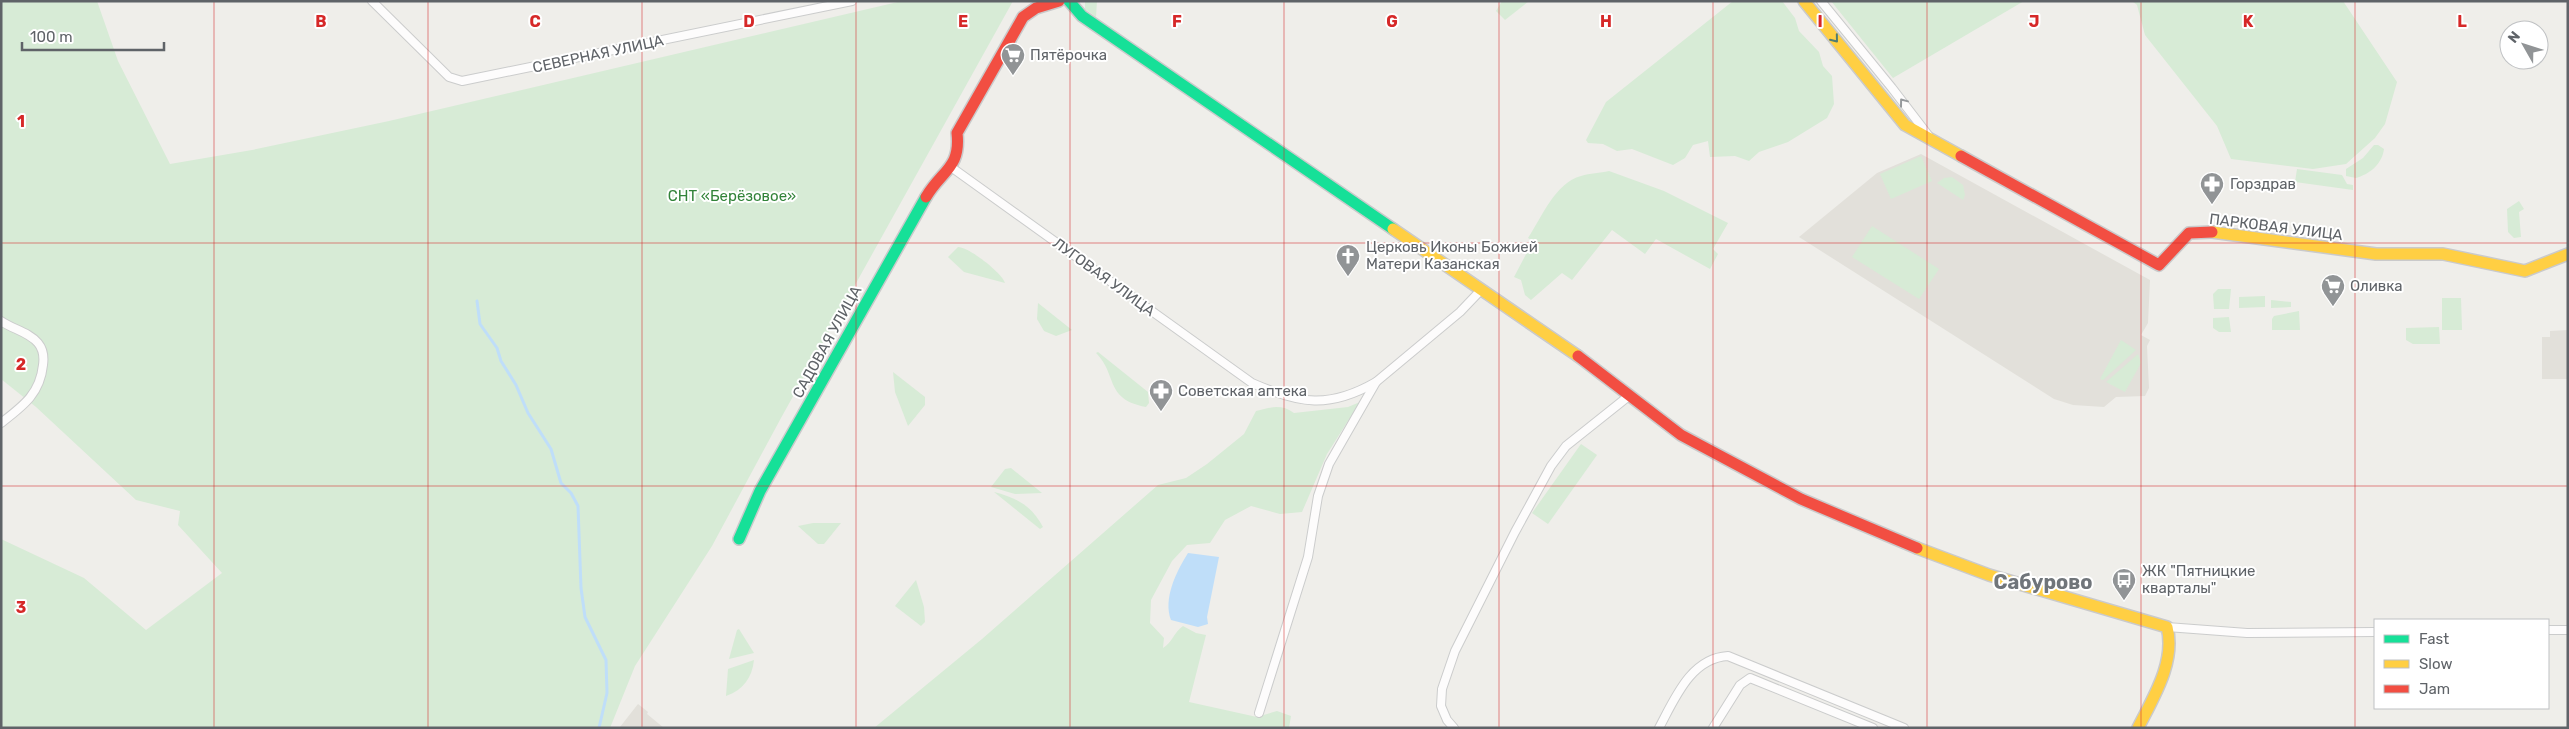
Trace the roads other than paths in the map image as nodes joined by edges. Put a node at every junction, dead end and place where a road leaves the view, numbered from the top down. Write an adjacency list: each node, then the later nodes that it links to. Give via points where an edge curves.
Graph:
1 (372, 1): 2 (street, СЕВЕРНАЯ УЛИЦА, via 449,77 462,82)
2 (852, 1)
3 (1059, 1): 8 (street, via 1038,5 1023,16 957,133 960,152)
4 (1069, 1): 10 (street, via 1082,16)
5 (1804, 1): 7 (street, ПАРКОВАЯ УЛИЦА, one-way to 7, via 1905,125)
6 (1821, 1): 7 (street, ПАРКОВАЯ УЛИЦА, one-way to 6)
7 (1932, 141): 9 (street, ПАРКОВАЯ УЛИЦА, via 2159,265 2189,233 2211,232 2376,254 2442,254 2525,270)
8 (951, 167): 12 (street, ЛУГОВАЯ УЛИЦА, via 1234,372 1258,385 1278,394 1306,400 1334,400); 15 (street, САДОВАЯ УЛИЦА, via 935,182 760,491)
9 (2568, 254)
10 (1481, 290): 12 (street, via 1460,312); 13 (street, via 1602,372)
11 (1, 321): 14 (street, via 38,343 44,362 37,390 30,400)
12 (1376, 382): 20 (street, via 1329,464 1320,488 1308,557)
13 (1630, 395): 16 (street, via 1682,436 1809,502 1946,560); 21 (street, via 1566,446 1551,466 1524,516 1455,651 1442,689 1442,706)
14 (1, 423)
15 (739, 539)
16 (2167, 627): 19 (street, via 2247,633); 26 (street, via 2172,642 2166,664)
17 (2549, 630): 18 (street)
18 (2568, 630)
19 (2374, 632)
20 (1259, 713)
21 (1454, 728)
22 (1659, 728): 25 (street, via 1682,686 1694,672 1706,660 1728,656)
23 (1713, 728): 24 (street, via 1740,685 1750,678)
24 (1873, 728)
25 (1904, 728)
26 (2138, 728)

